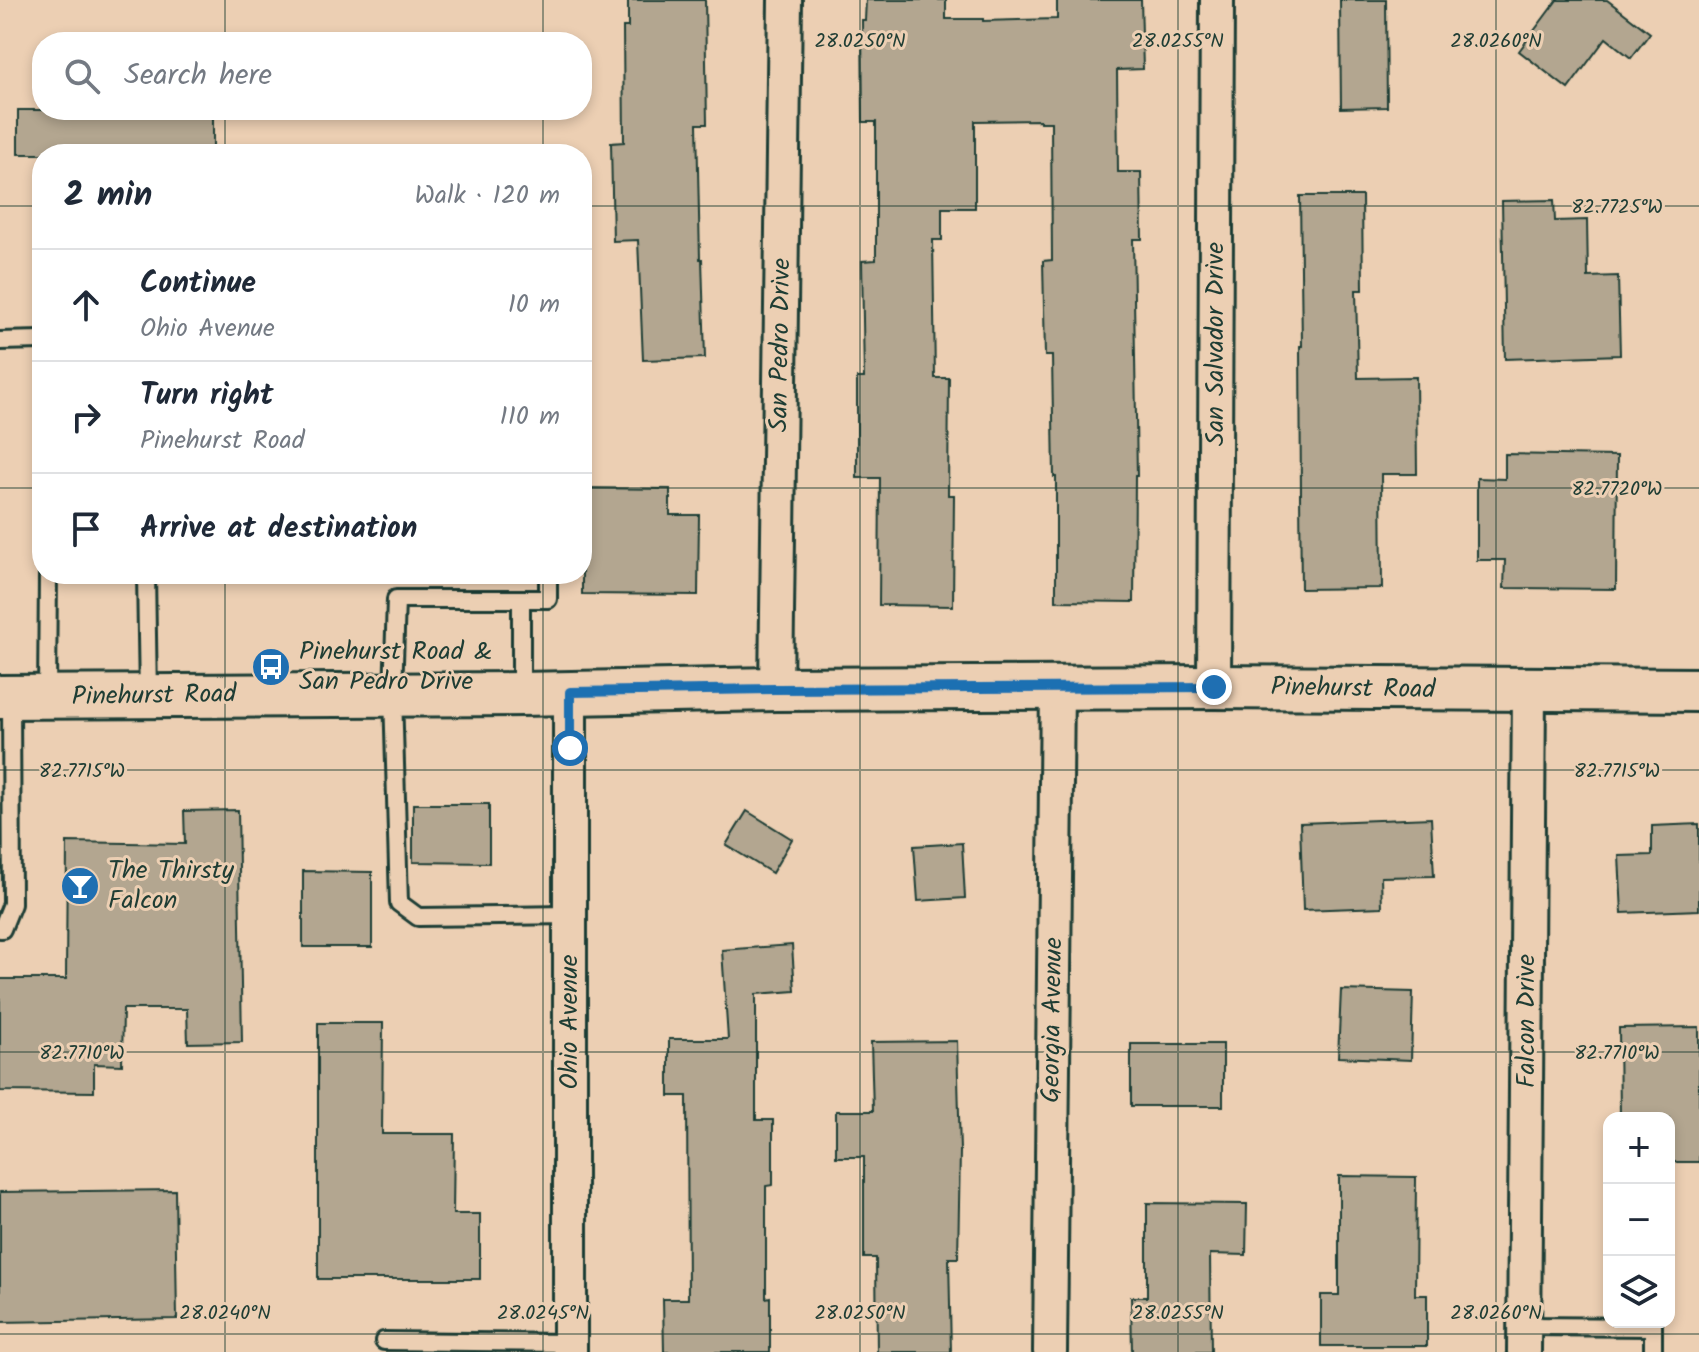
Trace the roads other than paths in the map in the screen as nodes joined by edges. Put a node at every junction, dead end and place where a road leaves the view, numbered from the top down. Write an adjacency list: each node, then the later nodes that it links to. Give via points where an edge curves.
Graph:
1 (785, 0): 11 (street, San Pedro Drive)
2 (1217, 0): 9 (street, San Salvador Drive)
3 (32, 340): 4 (lane)
4 (0, 341)
5 (46, 584): 18 (lane)
6 (146, 584): 17 (lane)
7 (548, 584): 8 (lane, via 548,599)
8 (521, 599): 15 (lane, via 396,599); 16 (lane)
9 (1214, 687): 10 (street, Pinehurst Road); 12 (street, Pinehurst Road)
10 (1057, 688): 11 (street, Pinehurst Road); 26 (street, Georgia Avenue)
11 (776, 689): 14 (street, Pinehurst Road)
12 (1529, 690): 13 (street, Pinehurst Road); 23 (street, Falcon Drive)
13 (1699, 690)
14 (570, 692): 16 (street, Pinehurst Road); 19 (street, Ohio Avenue)
15 (393, 694): 16 (street, Pinehurst Road); 17 (street, Pinehurst Road); 19 (lane, via 399,903 418,917)
16 (521, 694)
17 (148, 696): 18 (street, Pinehurst Road)
18 (19, 697): 20 (lane, via 12,904)
19 (570, 915): 25 (street, Ohio Avenue)
20 (0, 929)
21 (1625, 1328): 23 (lane)
22 (1653, 1328): 27 (lane)
23 (1524, 1339)
24 (384, 1341): 25 (lane)
25 (570, 1347)
26 (1050, 1352)
27 (1653, 1352)

